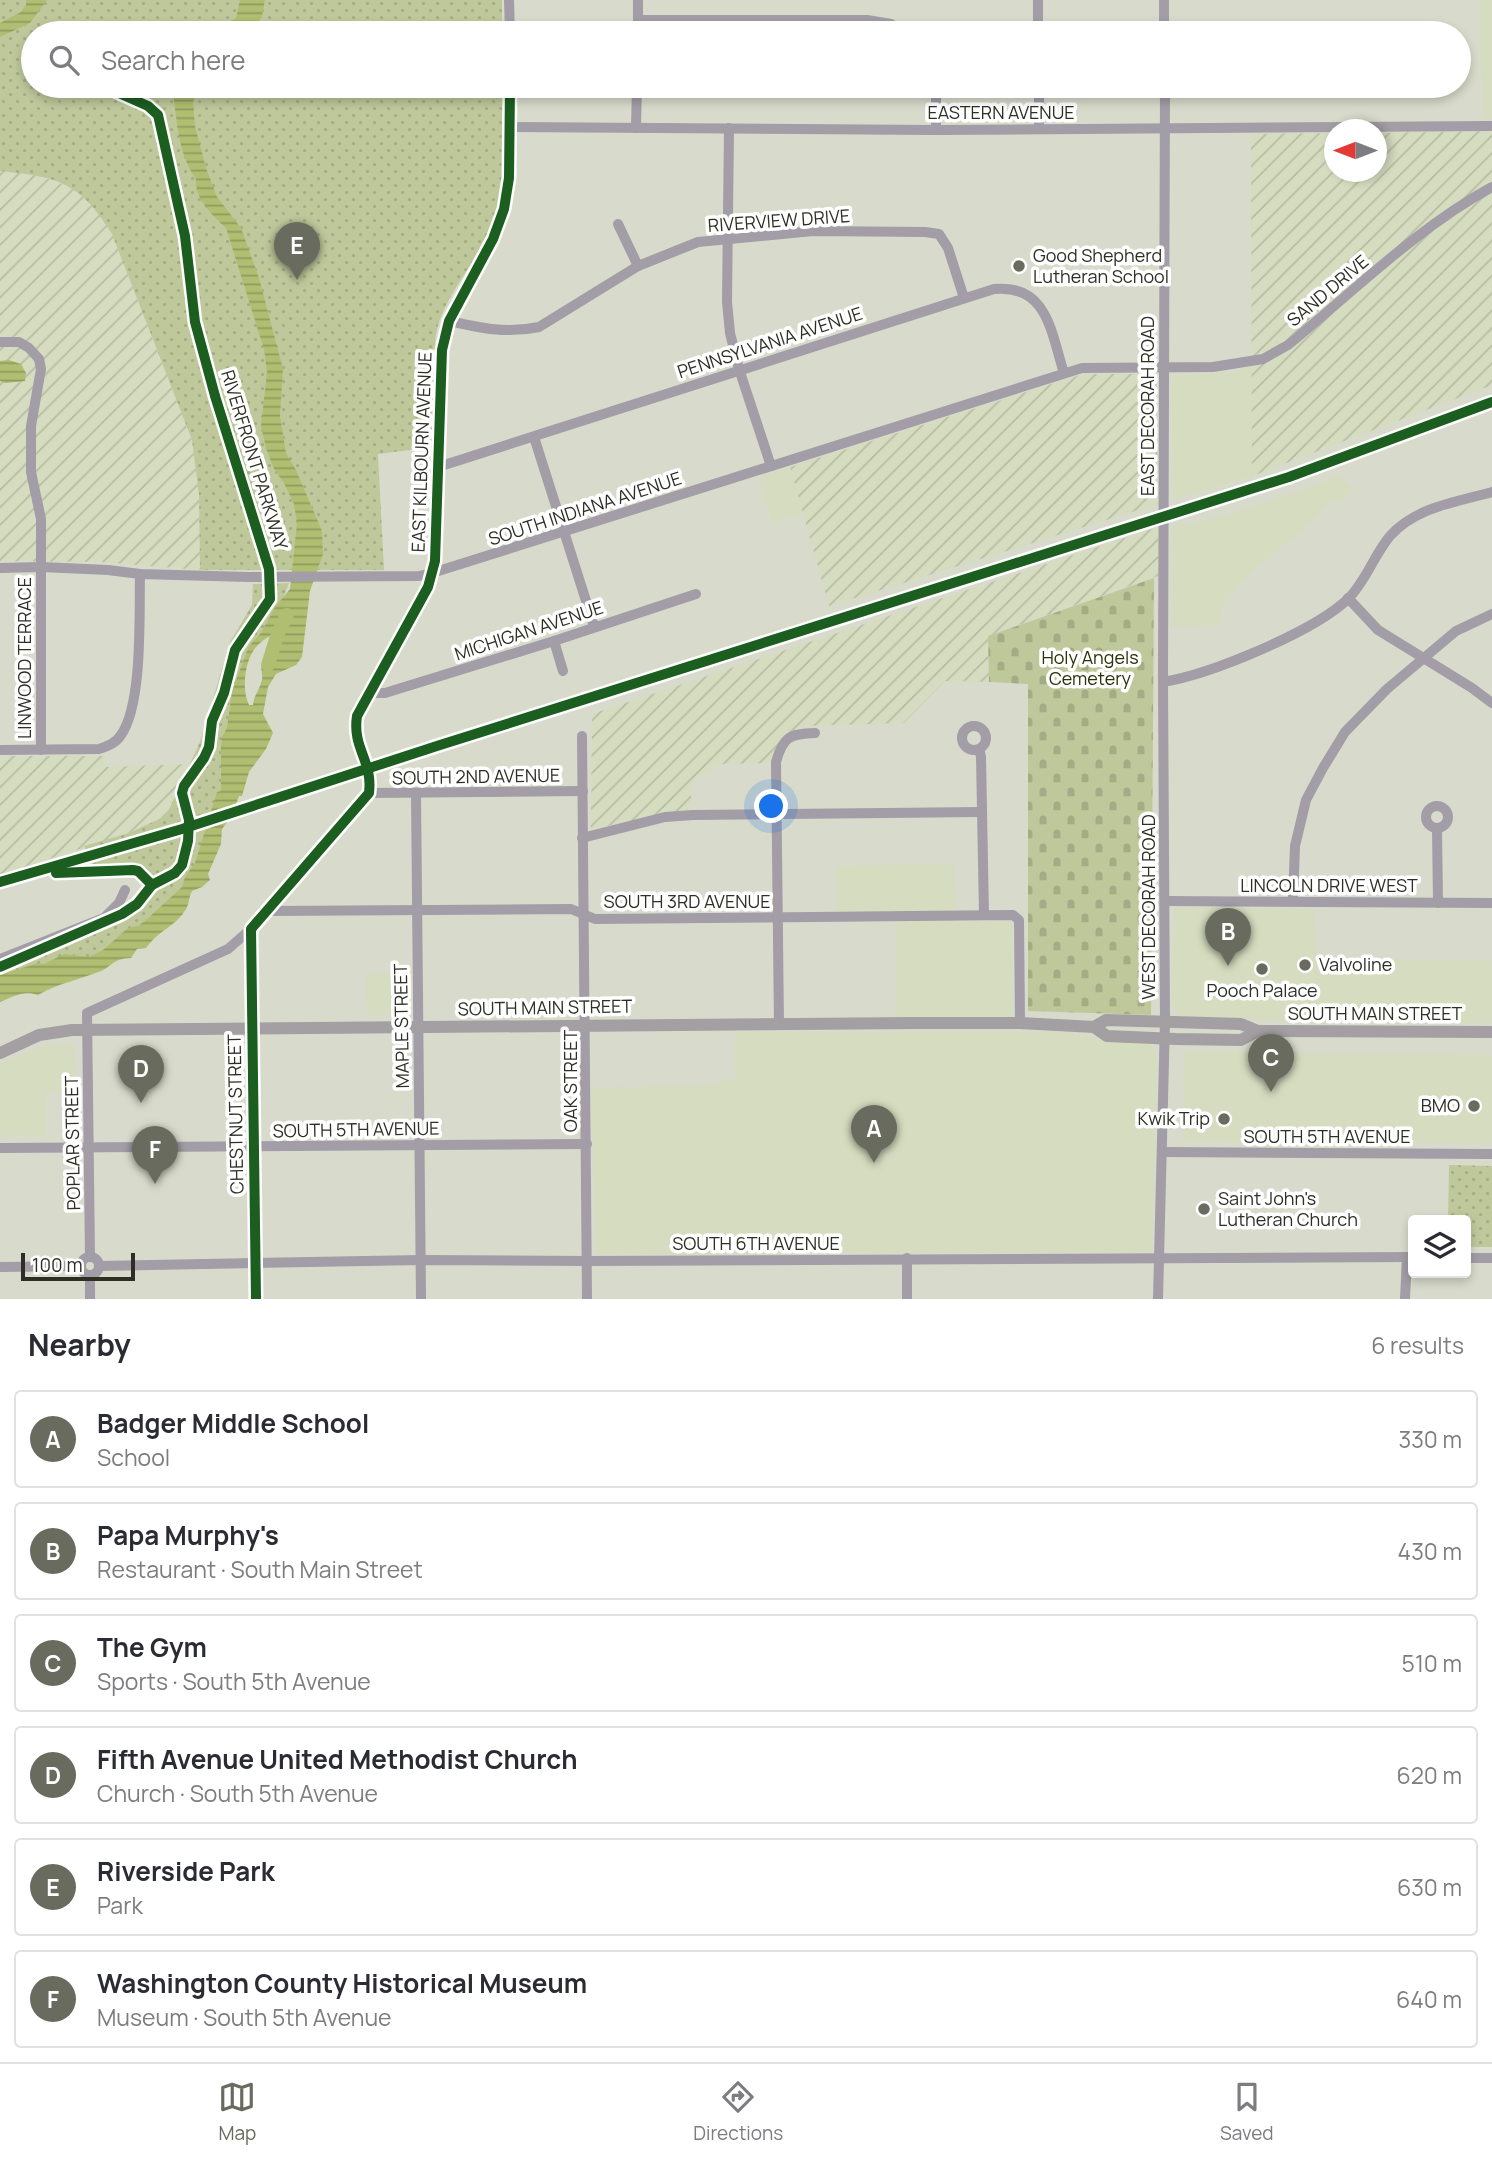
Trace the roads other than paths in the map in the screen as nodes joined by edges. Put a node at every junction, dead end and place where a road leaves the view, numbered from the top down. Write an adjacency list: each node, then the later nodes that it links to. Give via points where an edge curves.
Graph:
1 (509, 0): 6 (street)
2 (638, 0): 5 (street)
3 (1038, 0): 8 (street)
4 (1164, 0): 9 (street)
5 (638, 20): 7 (street)
6 (510, 21)
7 (873, 21)
8 (1038, 21)
9 (1164, 21)
10 (510, 98): 16 (street, EAST KILBOURN AVENUE)
11 (637, 98): 17 (street)
12 (936, 98): 21 (street)
13 (1039, 98): 20 (street)
14 (1165, 98): 19 (street, EAST DECORAH ROAD)
15 (1492, 126): 19 (street, EASTERN AVENUE)
16 (510, 127): 17 (street, EASTERN AVENUE); 27 (street, EAST KILBOURN AVENUE, via 504,209)
17 (636, 128): 18 (street, EASTERN AVENUE)
18 (729, 128): 21 (street, EASTERN AVENUE); 24 (street)
19 (1165, 128): 20 (street, EASTERN AVENUE); 29 (street, EAST DECORAH ROAD)
20 (1039, 129): 21 (street, EASTERN AVENUE)
21 (936, 130)
22 (1492, 187): 29 (street, SAND DRIVE, via 1433,223 1288,345 1263,359 1213,368)
23 (618, 224): 25 (street)
24 (728, 240): 25 (street, RIVERVIEW DRIVE, via 698,242); 26 (street, RIVERVIEW DRIVE, via 813,231 942,232); 30 (street, via 727,302)
25 (638, 265): 27 (street, RIVERVIEW DRIVE, via 539,327 511,332)
26 (964, 298): 30 (street, PENNSYLVANIA AVENUE); 31 (street, PENNSYLVANIA AVENUE, via 1005,288 1031,297 1048,321)
27 (449, 321): 34 (street, EAST KILBOURN AVENUE, via 442,350)
28 (0, 342): 38 (street, LINWOOD TERRACE, via 19,342 29,348 41,369 31,426 31,472 41,519)
29 (1164, 367): 31 (street, SOUTH INDIANA AVENUE, via 1097,366); 36 (street, EAST DECORAH ROAD)
30 (740, 369): 32 (street, PENNSYLVANIA AVENUE); 33 (street)
31 (1064, 373): 33 (street, SOUTH INDIANA AVENUE)
32 (534, 437): 34 (street, PENNSYLVANIA AVENUE); 37 (street)
33 (771, 466): 37 (street, SOUTH INDIANA AVENUE)
34 (438, 467): 40 (street, EAST KILBOURN AVENUE)
35 (1492, 492): 43 (street, via 1429,509 1404,524)
36 (1164, 516): 49 (street, WEST DECORAH ROAD)
37 (563, 532): 40 (street, SOUTH INDIANA AVENUE); 45 (street)
38 (41, 567): 39 (street, SOUTH INDIANA AVENUE); 41 (street, SOUTH INDIANA AVENUE); 56 (street, LINWOOD TERRACE)
39 (0, 568)
40 (432, 573): 41 (street, SOUTH INDIANA AVENUE); 50 (street, EAST KILBOURN AVENUE)
41 (140, 575): 56 (street, via 137,677 129,720 121,736 99,749)
42 (696, 594): 45 (street, MICHIGAN AVENUE)
43 (1348, 598): 47 (street, via 1378,630); 49 (street, via 1317,621 1252,653)
44 (1492, 614): 47 (street, via 1456,631)
45 (594, 626): 46 (street, MICHIGAN AVENUE)
46 (554, 641): 48 (street); 50 (street, MICHIGAN AVENUE)
47 (1424, 658): 51 (street); 66 (street, via 1345,732 1323,768 1306,800 1295,846)
48 (563, 671)
49 (1163, 682): 65 (street, WEST DECORAH ROAD)
50 (370, 693): 58 (street, EAST KILBOURN AVENUE, via 355,728 371,778)
51 (1492, 703)
52 (815, 733): 61 (street, via 796,734 782,744 776,762)
53 (582, 736): 57 (street, OAK STREET)
54 (979, 749): 60 (street)
55 (0, 750): 56 (street)
56 (41, 750)
57 (583, 791): 59 (street, SOUTH 2ND AVENUE); 63 (street, OAK STREET)
58 (369, 793): 59 (street, SOUTH 2ND AVENUE); 70 (street)
59 (416, 794): 69 (street, MAPLE STREET)
60 (982, 812): 61 (street); 72 (street)
61 (776, 814): 63 (street, via 665,817); 73 (street)
62 (1437, 828): 67 (street)
63 (582, 838): 71 (street, OAK STREET)
64 (125, 890): 75 (street, via 104,918)
65 (1166, 901): 66 (street, LINCOLN DRIVE WEST); 76 (street, WEST DECORAH ROAD)
66 (1293, 901): 67 (street, LINCOLN DRIVE WEST)
67 (1438, 902): 68 (street, LINCOLN DRIVE WEST)
68 (1492, 903)
69 (416, 909): 70 (street, SOUTH 3RD AVENUE); 71 (street, SOUTH 3RD AVENUE, via 571,909); 80 (street, MAPLE STREET)
70 (267, 911): 74 (street)
71 (584, 914): 73 (street, SOUTH 3RD AVENUE, via 595,919); 78 (street, OAK STREET)
72 (984, 915): 73 (street, SOUTH 3RD AVENUE); 77 (street, SOUTH 3RD AVENUE, via 1013,915 1019,920)
73 (778, 917): 79 (street)
74 (251, 929): 82 (street, CHESTNUT STREET); 83 (street, via 228,949 87,1013)
75 (0, 958)
76 (1165, 1021): 81 (main road, SOUTH MAIN STREET, via 1106,1020); 84 (main road, SOUTH MAIN STREET, via 1241,1024); 86 (street, WEST DECORAH ROAD)
77 (1020, 1023): 79 (main road, SOUTH MAIN STREET); 81 (main road, SOUTH MAIN STREET)
78 (586, 1024): 79 (main road, SOUTH MAIN STREET); 80 (main road, SOUTH MAIN STREET); 89 (street, OAK STREET)
79 (779, 1025)
80 (418, 1027): 82 (main road, SOUTH MAIN STREET); 88 (street, MAPLE STREET)
81 (1094, 1027): 86 (main road, SOUTH MAIN STREET, via 1107,1036)
82 (253, 1028): 83 (main road, SOUTH MAIN STREET); 91 (street, CHESTNUT STREET)
83 (86, 1030): 87 (main road, SOUTH MAIN STREET, via 39,1035); 90 (street, POPLAR STREET)
84 (1258, 1031): 85 (main road, SOUTH MAIN STREET); 86 (main road, SOUTH MAIN STREET, via 1241,1040)
85 (1492, 1032)
86 (1165, 1038): 93 (street, WEST DECORAH ROAD)
87 (0, 1053)
88 (419, 1143): 89 (street, SOUTH 5TH AVENUE); 91 (street, SOUTH 5TH AVENUE); 101 (street, MAPLE STREET)
89 (587, 1144): 102 (street, OAK STREET)
90 (90, 1146): 91 (street, SOUTH 5TH AVENUE); 92 (street, SOUTH 5TH AVENUE); 95 (street, POPLAR STREET)
91 (255, 1147): 103 (street, CHESTNUT STREET)
92 (0, 1148)
93 (1162, 1152): 94 (street, SOUTH 5TH AVENUE); 96 (street, WEST DECORAH ROAD)
94 (1492, 1154)
95 (90, 1256): 104 (street); 105 (street)
96 (1158, 1256): 97 (street, SOUTH 6TH AVENUE); 98 (street, SOUTH 6TH AVENUE); 114 (street, WEST DECORAH ROAD)
97 (1408, 1257)
98 (906, 1258): 102 (street, SOUTH 6TH AVENUE); 113 (street)
99 (1471, 1258): 100 (street)
100 (1492, 1258)
101 (421, 1259): 102 (street, SOUTH 6TH AVENUE); 103 (street, SOUTH 6TH AVENUE); 111 (street, MAPLE STREET)
102 (586, 1261): 112 (street, OAK STREET)
103 (256, 1263): 105 (street, SOUTH 6TH AVENUE); 110 (street, CHESTNUT STREET)
104 (80, 1266): 106 (street); 108 (street)
105 (99, 1266): 108 (street)
106 (0, 1267)
107 (1408, 1274): 115 (street)
108 (90, 1275): 109 (street)
109 (90, 1299)
110 (256, 1299)
111 (421, 1299)
112 (587, 1299)
113 (907, 1299)
114 (1158, 1299)
115 (1405, 1299)

